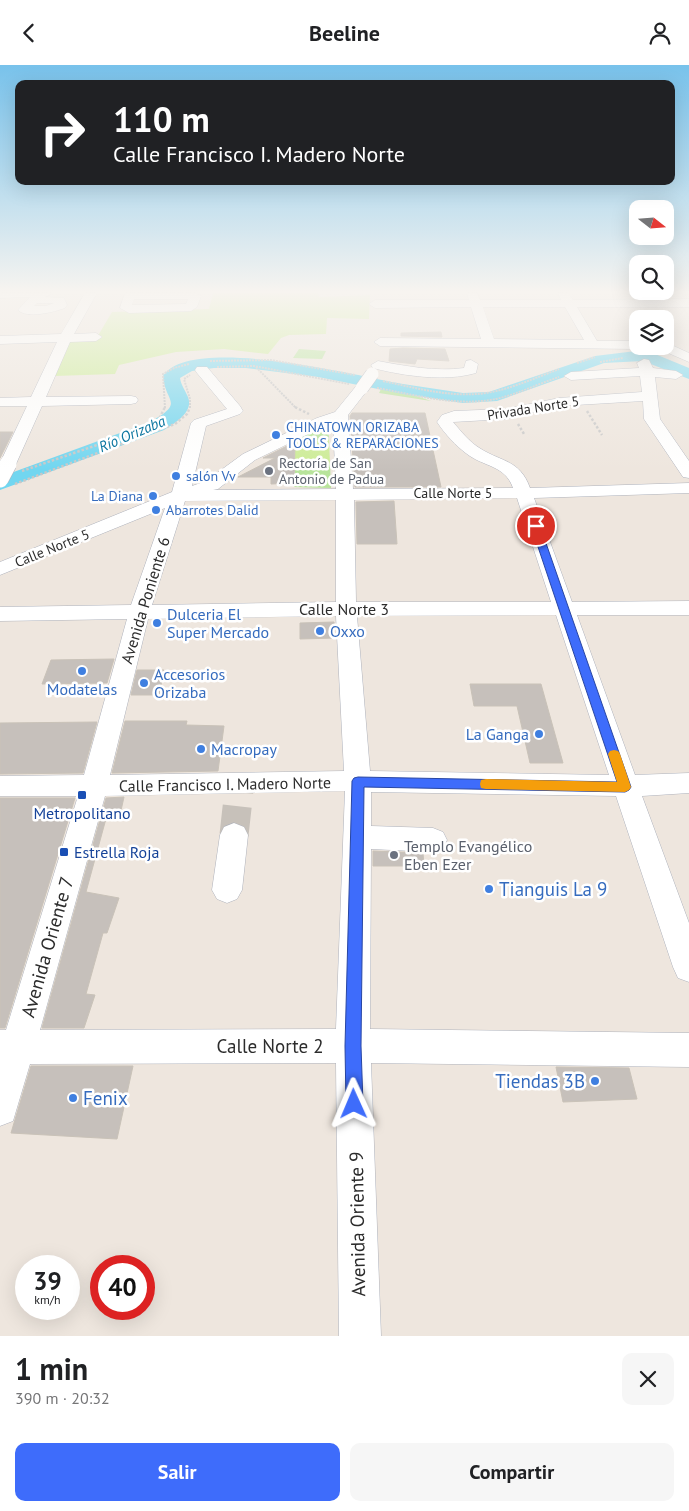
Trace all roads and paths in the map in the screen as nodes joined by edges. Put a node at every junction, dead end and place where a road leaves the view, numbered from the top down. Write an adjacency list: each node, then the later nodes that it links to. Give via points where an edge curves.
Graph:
1 (59, 352): 17 (street)
2 (380, 352): 9 (street)
3 (678, 352): 4 (street)
4 (689, 358)
5 (441, 366): 9 (street)
6 (256, 367): 19 (path, via 297,409)
7 (645, 368): 10 (street); 11 (street); 13 (street)
8 (202, 370): 29 (street, Avenida Poniente 6, via 235,411 199,423 184,488)
9 (375, 370): 19 (street, bridge, via 362,388)
10 (676, 375)
11 (571, 376)
12 (475, 394): 15 (path)
13 (649, 396): 16 (street, Privada Norte 5); 24 (street, via 654,424)
14 (131, 400): 17 (street)
15 (476, 400)
16 (580, 400): 20 (path); 27 (street, Privada Norte 5, via 506,414 447,418 445,422 470,449 514,472)
17 (36, 402): 18 (street); 23 (street)
18 (0, 403)
19 (331, 418): 26 (street, via 237,464); 28 (street)
20 (602, 435)
21 (120, 437): 22 (path)
22 (128, 442)
23 (4, 471)
24 (689, 473)
25 (689, 488): 27 (street, Calle Norte 5)
26 (215, 490): 28 (street, Calle Norte 5); 29 (street, Calle Norte 5)
27 (524, 493): 28 (street, Calle Norte 5); 33 (street)
28 (344, 494): 32 (street)
29 (178, 496): 30 (street, Calle Norte 5); 34 (street, Avenida Poniente 6)
30 (0, 569)
31 (689, 608): 33 (street, Calle Norte 3)
32 (346, 609): 33 (street, Calle Norte 3); 34 (street, Calle Norte 3); 36 (street)
33 (566, 609): 40 (street)
34 (138, 611): 35 (street, Calle Norte 3); 39 (street, Avenida Poniente 6)
35 (0, 614)
36 (358, 781): 39 (street, Calle Francisco I. Madero Norte); 40 (street, Calle Francisco I. Madero Norte); 42 (street, Avenida Oriente 9)
37 (689, 783): 40 (street, Calle Francisco I. Madero Norte)
38 (0, 786): 39 (street, Calle Francisco I. Madero Norte)
39 (94, 787): 46 (street, Avenida Oriente 7)
40 (625, 787): 45 (street)
41 (234, 835): 44 (street)
42 (357, 837): 43 (street); 47 (street, Avenida Oriente 9)
43 (434, 840)
44 (227, 890)
45 (689, 967)
46 (9, 1046): 47 (street, Calle Norte 2); 49 (street, Avenida Oriente 7)
47 (353, 1046): 48 (street, Calle Norte 2); 50 (street, Avenida Oriente 9)
48 (689, 1051)
49 (0, 1108)
50 (360, 1336)

